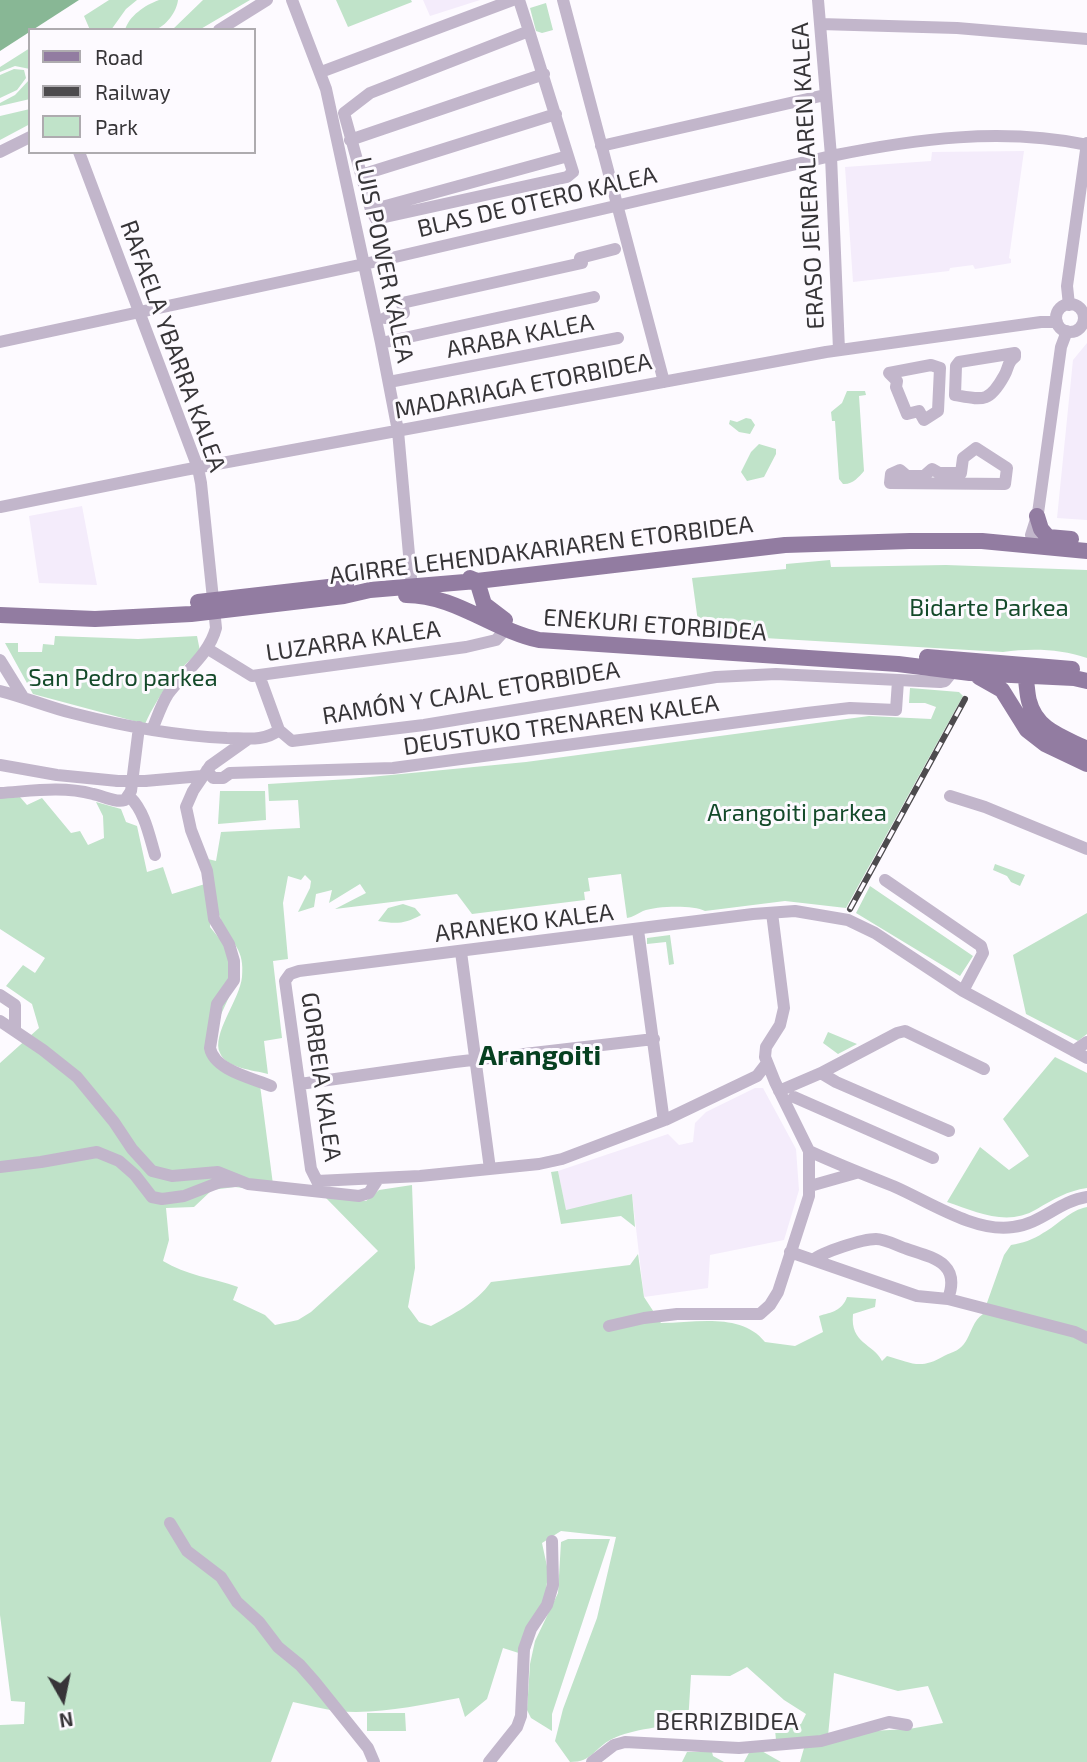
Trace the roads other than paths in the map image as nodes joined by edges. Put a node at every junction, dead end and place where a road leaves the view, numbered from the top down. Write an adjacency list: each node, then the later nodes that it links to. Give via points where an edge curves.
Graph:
1 (267, 0): 8 (street)
2 (292, 0): 11 (street, LUIS POWER KALEA)
3 (513, 0): 11 (street)
4 (519, 0): 9 (street)
5 (563, 0): 18 (street)
6 (818, 0): 7 (street, ERASO JENERALAREN KALEA)
7 (820, 24): 10 (street, via 957,28); 13 (street, ERASO JENERALAREN KALEA)
8 (222, 28)
9 (529, 32): 12 (street); 16 (street, via 370,93 344,113)
10 (1087, 39)
11 (321, 72): 27 (street, LUIS POWER KALEA)
12 (544, 74): 14 (street); 16 (street)
13 (825, 94): 18 (street); 22 (street, ERASO JENERALAREN KALEA)
14 (556, 114): 21 (street); 23 (street)
15 (28, 138): 19 (street)
16 (349, 140): 23 (street)
17 (1087, 144): 22 (street, BLAS DE OTERO KALEA, via 960,136); 29 (street)
18 (601, 146): 24 (street)
19 (0, 152)
20 (80, 154): 30 (street, RAFAELA YBARRA KALEA)
21 (568, 156): 25 (street); 25 (street, via 573,173 560,179 379,220)
22 (831, 156): 24 (street, BLAS DE OTERO KALEA); 37 (street, ERASO JENERALAREN KALEA)
23 (361, 175): 25 (street)
24 (618, 204): 27 (street, BLAS DE OTERO KALEA); 40 (street)
25 (371, 210)
26 (615, 249): 32 (street, via 580,258 582,263 402,303 404,313)
27 (363, 264): 30 (street, BLAS DE OTERO KALEA); 36 (street, LUIS POWER KALEA)
28 (594, 297): 36 (street)
29 (1069, 304): 31 (street); 33 (street, via 1059,310)
30 (140, 312): 35 (street, BLAS DE OTERO KALEA); 44 (street, RAFAELA YBARRA KALEA)
31 (1085, 313): 33 (street, via 1079,329)
32 (385, 318)
33 (1062, 327): 37 (street, MADARIAGA ETORBIDEA, via 1041,322); 46 (street)
34 (618, 338): 39 (street, ARABA KALEA)
35 (0, 342)
36 (381, 343): 39 (street, LUIS POWER KALEA)
37 (839, 350): 40 (street, MADARIAGA ETORBIDEA)
38 (1015, 353): 38 (street, via 988,397 955,395 959,362)
39 (389, 382): 42 (street, LUIS POWER KALEA)
40 (664, 382): 42 (street, MADARIAGA ETORBIDEA)
41 (924, 421): 41 (street, via 919,411 907,415 897,382 889,373 931,365 940,368 938,411)
42 (398, 431): 44 (street, MADARIAGA ETORBIDEA); 50 (street, LUIS POWER KALEA)
43 (976, 448): 43 (street, via 963,458 961,473 932,469 924,476 911,477 900,470 891,474 890,483 1005,484 1007,468)
44 (198, 468): 45 (street, MADARIAGA ETORBIDEA); 54 (street, RAFAELA YBARRA KALEA)
45 (0, 507)
46 (1032, 534): 47 (main road, AGIRRE LEHENDAKARIAREN ETORBIDEA); 47 (main road, AGIRRE LEHENDAKARIAREN ETORBIDEA, via 1041,529 1048,537); 48 (main road, AGIRRE LEHENDAKARIAREN ETORBIDEA); 49 (main road, AGIRRE LEHENDAKARIAREN ETORBIDEA, via 785,541); 51 (main road, AGIRRE LEHENDAKARIAREN ETORBIDEA, via 1005,542 785,545)
47 (1087, 544)
48 (1087, 551)
49 (457, 573): 50 (main road, AGIRRE LEHENDAKARIAREN ETORBIDEA); 51 (main road)
50 (411, 577): 54 (main road, AGIRRE LEHENDAKARIAREN ETORBIDEA)
51 (477, 581): 52 (main road, AGIRRE LEHENDAKARIAREN ETORBIDEA); 59 (main road, ENEKURI ETORBIDEA, via 488,609 529,629)
52 (344, 596): 54 (main road, AGIRRE LEHENDAKARIAREN ETORBIDEA); 56 (main road, ENEKURI ETORBIDEA, via 421,595)
53 (0, 606): 54 (main road, AGIRRE LEHENDAKARIAREN ETORBIDEA)
54 (215, 606): 55 (main road, AGIRRE LEHENDAKARIAREN ETORBIDEA, via 121,618); 57 (street, RAFAELA YBARRA KALEA, via 216,628)
55 (0, 615)
56 (505, 630): 61 (main road, ENEKURI ETORBIDEA, via 539,640); 63 (street, LUZARRA KALEA, via 496,640 466,647)
57 (208, 649): 63 (street, LUZARRA KALEA, via 252,676); 71 (street, via 166,698)
58 (0, 660): 68 (street)
59 (991, 661): 60 (main road, ENEKURI ETORBIDEA); 61 (main road, via 963,666)
60 (1022, 670): 61 (main road, ENEKURI ETORBIDEA); 62 (main road); 64 (main road); 69 (main road)
61 (962, 672): 65 (street, RAMÓN Y CAJAL ETORBIDEA, via 940,682); 75 (main road, ENEKURI ETORBIDEA, via 1002,690 1027,730)
62 (1087, 672)
63 (259, 675): 72 (street)
64 (1054, 678): 66 (main road); 69 (main road, via 1038,695)
65 (898, 681): 72 (street, RAMÓN Y CAJAL ETORBIDEA, via 776,674 716,677 316,739 292,741); 77 (street, DEUSTUKO TRENAREN KALEA, via 897,710 850,708 393,768 230,773 223,778)
66 (1087, 681)
67 (0, 691): 68 (street)
68 (23, 697): 70 (street, via 70,713)
69 (1032, 710): 74 (main road, via 1045,729)
70 (139, 727): 71 (street); 84 (street)
71 (152, 730): 73 (street, via 189,737)
72 (279, 730): 73 (street, via 270,737)
73 (248, 738): 77 (street)
74 (1087, 749)
75 (1087, 764)
76 (0, 765): 78 (street)
77 (204, 773): 78 (street, bridge, via 145,781); 106 (street, via 186,807 207,871 214,919 233,954 235,972 217,1004 211,1054 223,1066)
78 (71, 776): 81 (street)
79 (0, 784): 80 (street)
80 (48, 788): 81 (street); 82 (street)
81 (75, 791): 84 (street, via 120,802)
82 (0, 793)
83 (950, 796): 85 (street)
84 (130, 797): 86 (street, via 142,815)
85 (1087, 849)
86 (155, 855)
87 (885, 880): 92 (street, via 982,946 983,953)
88 (772, 913): 89 (street, ARANEKO KALEA); 92 (street, ARANEKO KALEA, via 795,911 848,920); 101 (street, via 784,1008 766,1047)
89 (638, 929): 90 (street, ARANEKO KALEA); 96 (street)
90 (461, 952): 91 (street, ARANEKO KALEA, via 299,971); 100 (street)
91 (285, 981): 105 (street, GORBEIA KALEA)
92 (963, 991): 98 (street, ARANEKO KALEA)
93 (0, 995): 95 (street, via 15,1005)
94 (0, 1021): 95 (street)
95 (15, 1030): 117 (street, via 77,1077 152,1171 172,1176 218,1172)
96 (654, 1039): 100 (street); 109 (street)
97 (1087, 1042): 98 (street)
98 (1074, 1051): 99 (street, ARANEKO KALEA)
99 (1087, 1058)
100 (476, 1060): 105 (street); 114 (street)
101 (766, 1063): 104 (street); 107 (street)
102 (984, 1069): 103 (street, via 905,1031)
103 (821, 1073): 107 (street); 110 (street)
104 (757, 1076): 107 (street); 109 (street)
105 (300, 1084): 116 (street, GORBEIA KALEA, via 315,1179)
106 (271, 1086)
107 (777, 1086): 111 (street)
108 (794, 1097): 112 (street)
109 (665, 1119): 114 (street, via 562,1159)
110 (948, 1131)
111 (809, 1152): 115 (street); 118 (street)
112 (933, 1158)
113 (0, 1167): 117 (street, via 97,1152 119,1161 152,1197 162,1199)
114 (489, 1169): 116 (street)
115 (856, 1173): 118 (street); 119 (street, via 995,1228 1027,1224)
116 (378, 1179): 117 (street, via 369,1193 359,1196)
117 (236, 1181)
118 (810, 1186): 120 (street)
119 (1087, 1197)
120 (790, 1252): 121 (street); 123 (street, via 778,1292 760,1314 677,1314)
121 (813, 1260): 122 (street, via 917,1296); 122 (street, via 877,1239 946,1265 951,1279)
122 (948, 1299): 124 (street)
123 (610, 1326)
124 (1087, 1338)
125 (170, 1523): 128 (street, via 187,1551 221,1577 237,1602 315,1682 363,1741)
126 (552, 1541): 129 (street, via 553,1585 524,1649 521,1716)
127 (907, 1725): 130 (street, BERRIZBIDEA, via 889,1722 814,1742 739,1748 625,1742)
128 (374, 1762)
129 (489, 1762)
130 (592, 1762)

